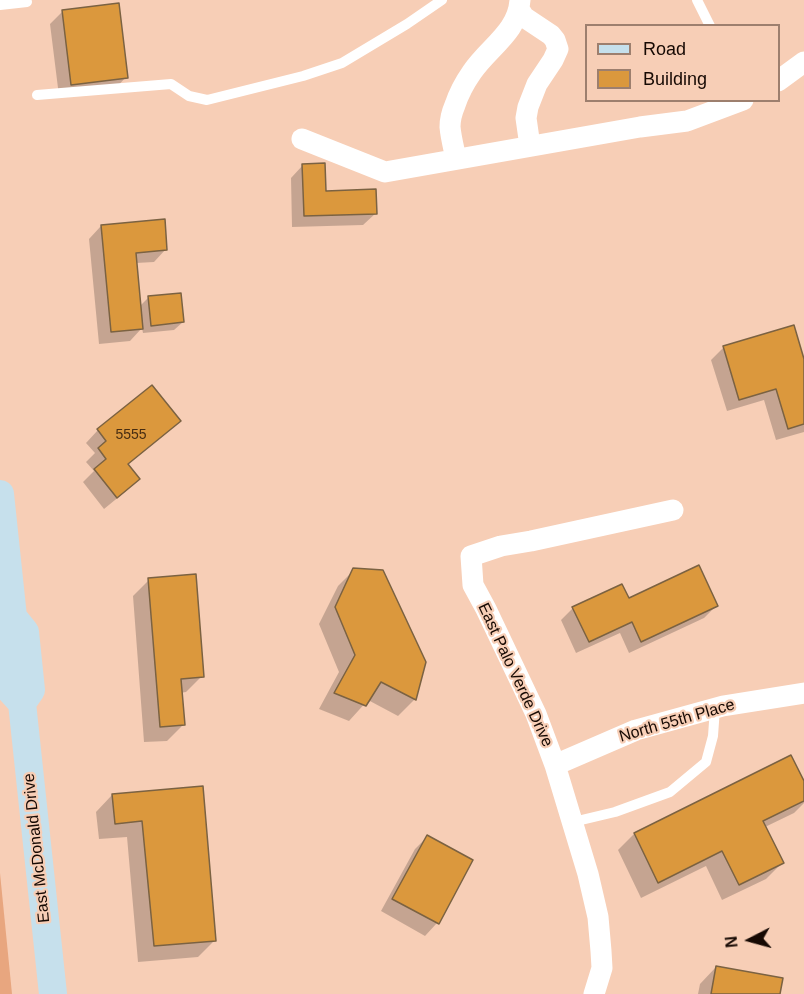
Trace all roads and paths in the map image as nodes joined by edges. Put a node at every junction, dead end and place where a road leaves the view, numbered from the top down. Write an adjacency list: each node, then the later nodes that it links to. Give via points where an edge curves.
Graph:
1 (442, 0): 9 (lane, via 342,63 207,100 189,96 171,84)
2 (696, 0): 6 (lane)
3 (27, 2): 4 (lane)
4 (0, 5)
5 (520, 5): 12 (street, via 524,17 551,35 558,50 528,107); 13 (street, via 504,37 472,71 459,93 450,126)
6 (709, 24)
7 (804, 62): 8 (street)
8 (780, 80)
9 (37, 95)
10 (737, 102): 12 (street, via 687,121)
11 (302, 138): 13 (street, via 385,172)
12 (530, 146): 13 (street)
13 (456, 159)
14 (0, 494): 20 (street, East McDonald Drive, via 13,617 5,636 10,690 22,703)
15 (673, 510): 18 (street, East Palo Verde Drive, via 501,546 471,556 473,585 536,714)
16 (804, 693): 17 (street, North 55th Place)
17 (715, 708): 18 (street, North 55th Place, via 636,730); 19 (lane, via 706,762 670,792)
18 (555, 765): 19 (street, East Palo Verde Drive)
19 (573, 822): 21 (street, East Palo Verde Drive, via 598,917 602,969)
20 (52, 994)
21 (594, 994)

